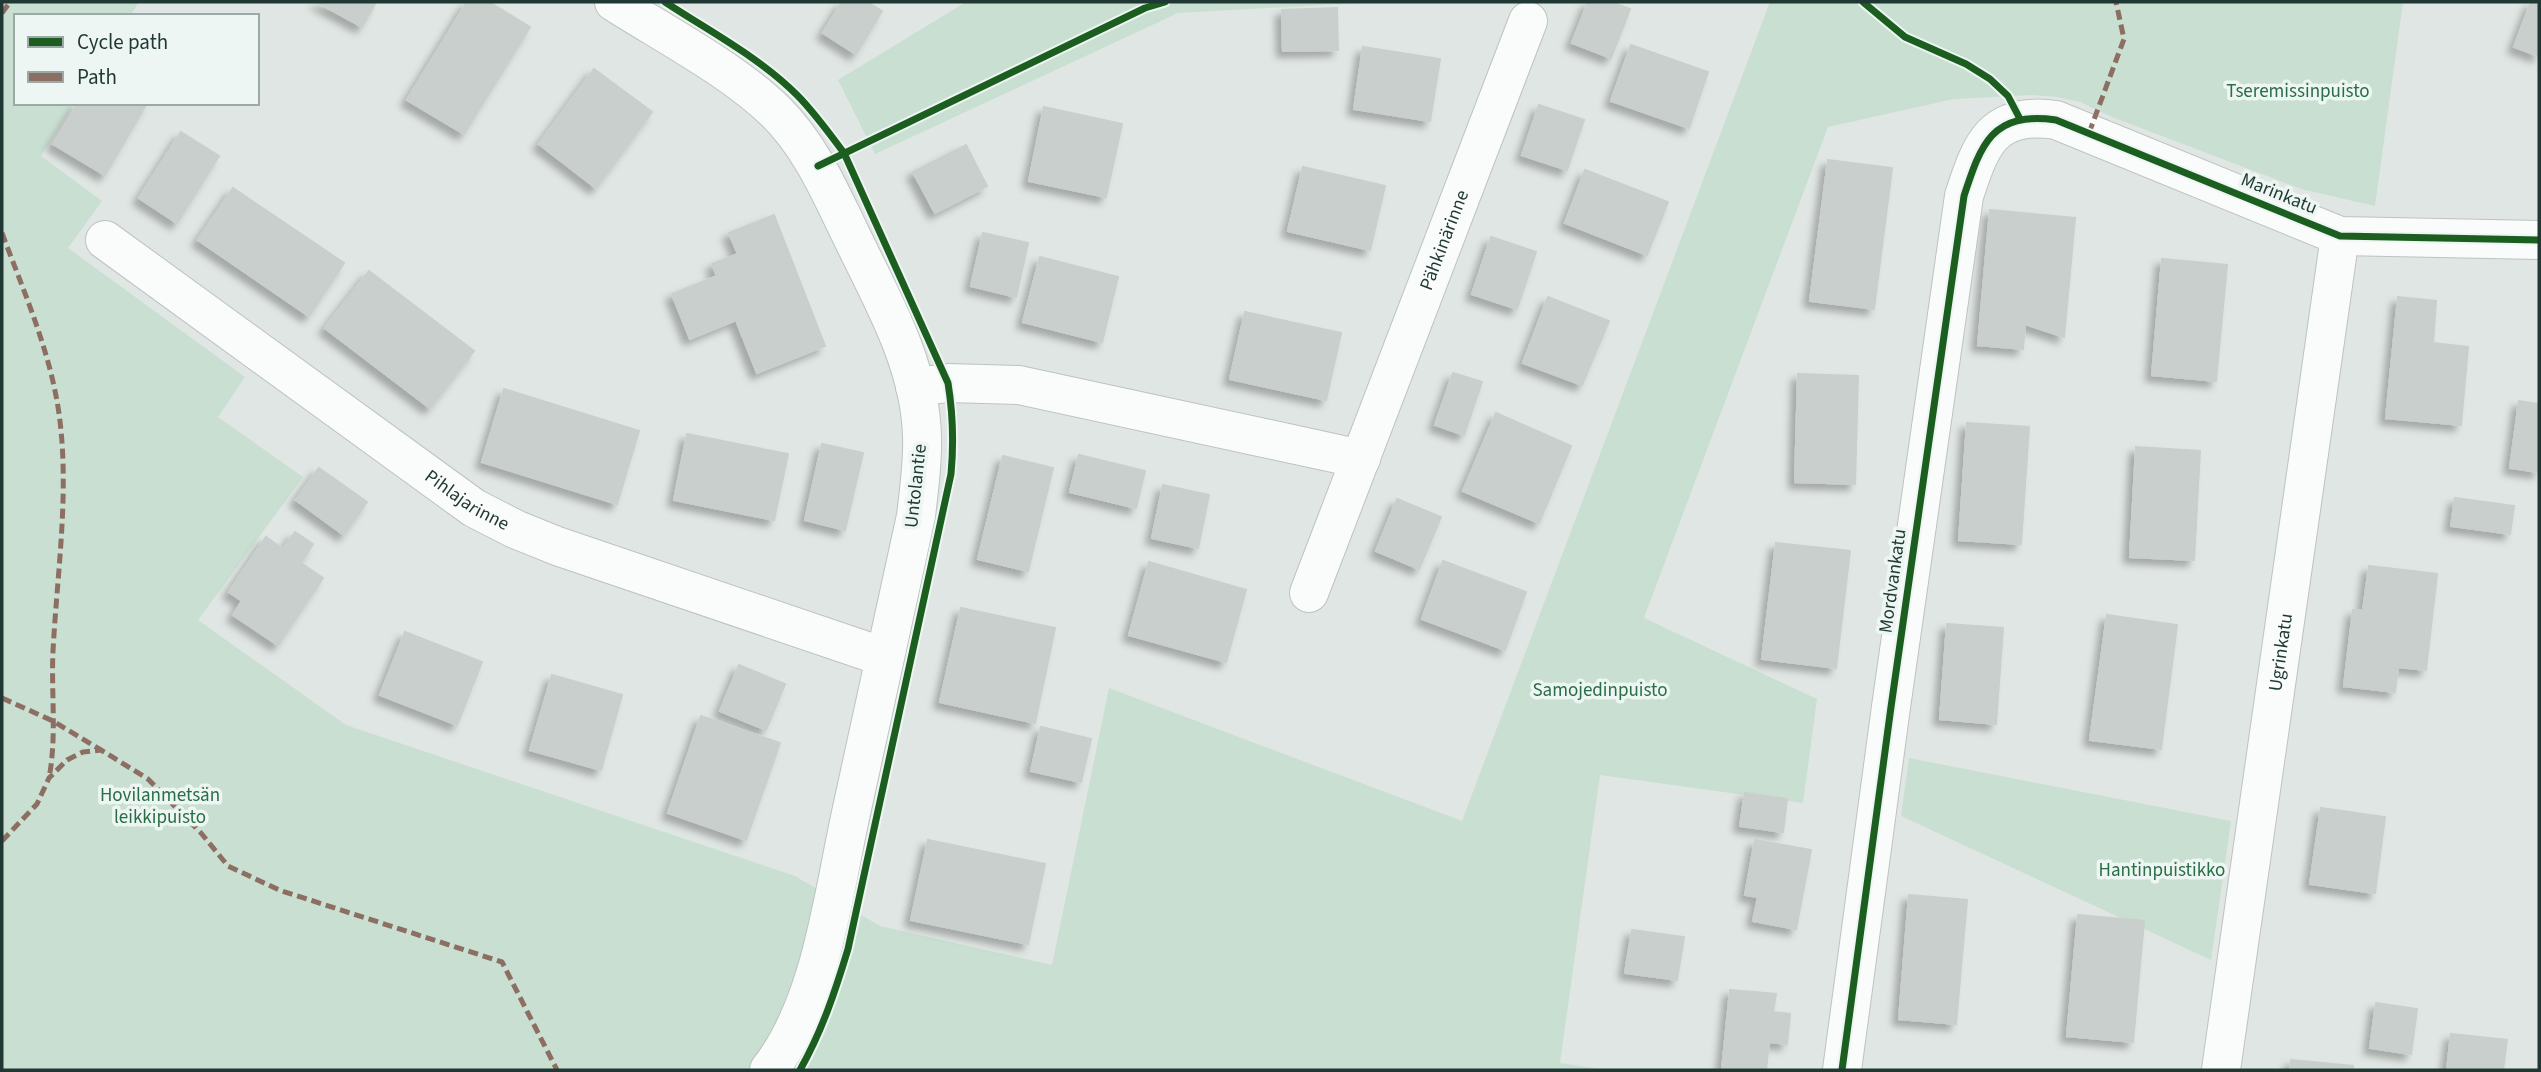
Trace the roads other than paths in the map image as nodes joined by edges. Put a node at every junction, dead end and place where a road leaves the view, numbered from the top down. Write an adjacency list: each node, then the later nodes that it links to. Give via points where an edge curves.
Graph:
1 (614, 2): 7 (street, Untolantie, via 749,89 799,138 818,166 901,340)
2 (1528, 21): 8 (street, Pähkinärinne)
3 (2020, 119): 4 (street, Marinkatu, via 2056,120); 12 (street, Mordvankatu, via 1995,132 1979,153 1964,196)
4 (2340, 236): 6 (street, Marinkatu); 13 (street, Ugrinkatu)
5 (105, 240): 10 (street, Pihlajarinne, via 474,508 557,546)
6 (2539, 240)
7 (915, 387): 8 (street, via 1019,385); 10 (street, Untolantie, via 922,434 921,475)
8 (1361, 459): 9 (street, Pähkinärinne)
9 (1309, 593)
10 (884, 657): 11 (street, Untolantie, via 813,979 799,1021)
11 (769, 1070)
12 (1842, 1070)
13 (2221, 1070)

